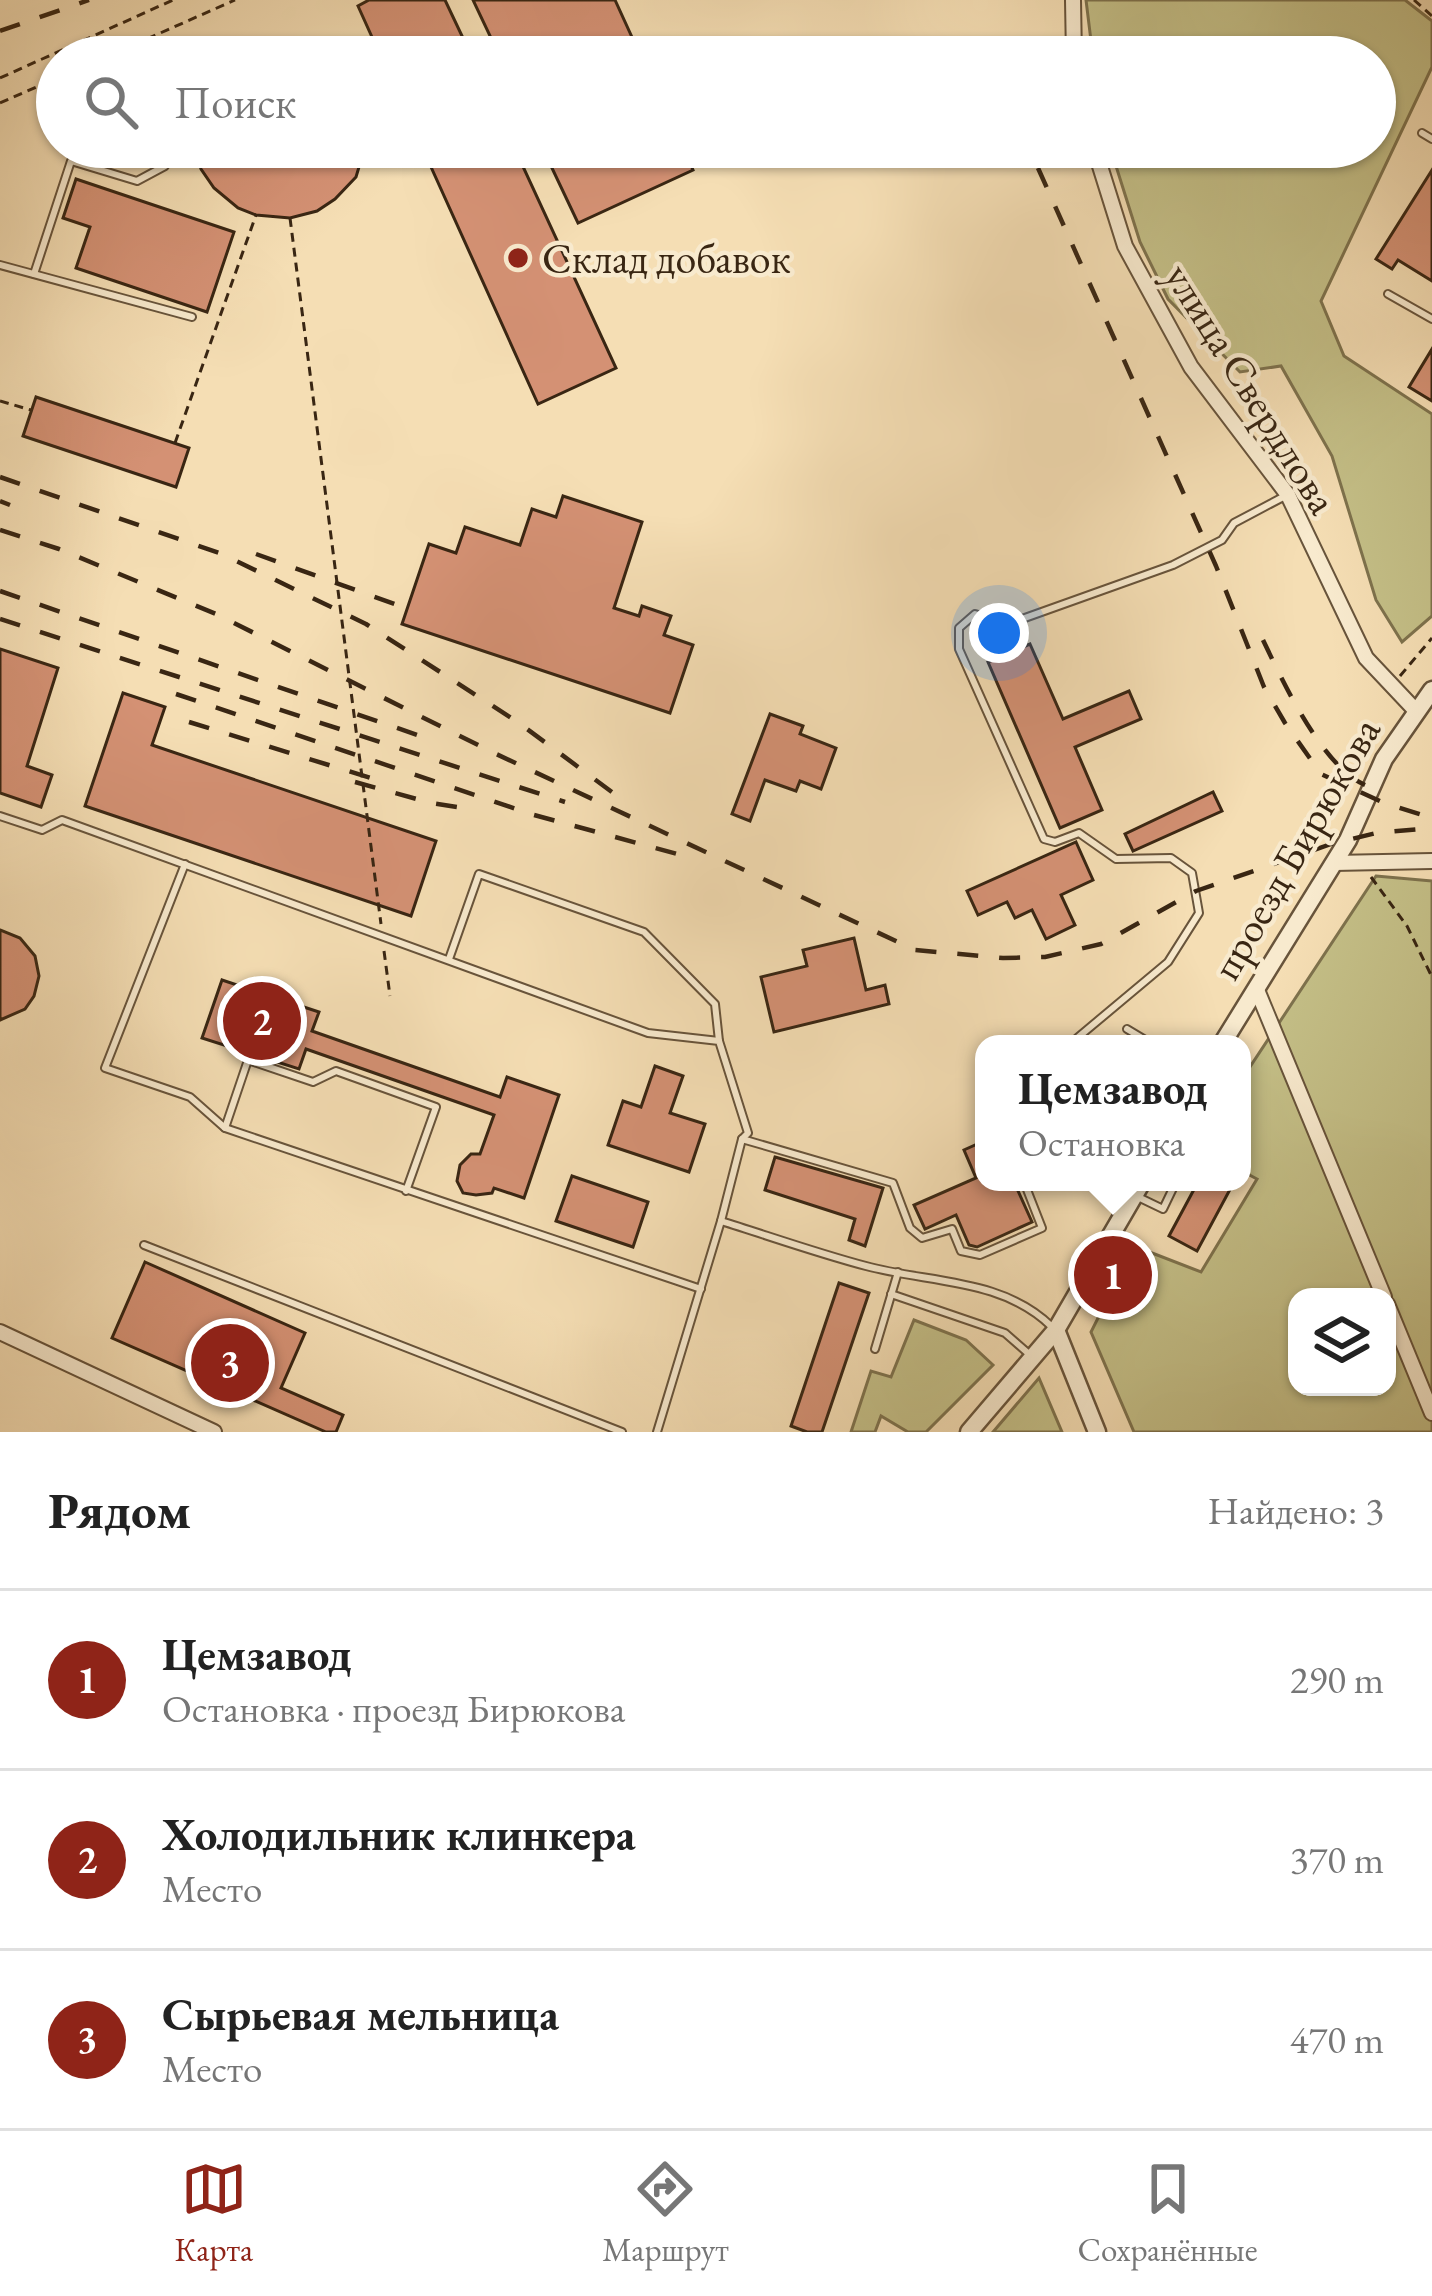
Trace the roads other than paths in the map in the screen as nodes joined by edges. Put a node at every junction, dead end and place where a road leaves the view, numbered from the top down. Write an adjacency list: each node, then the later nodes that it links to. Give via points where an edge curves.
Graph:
1 (1073, 0): 2 (street)
2 (1074, 36)
3 (1422, 133): 4 (lane)
4 (1432, 139)
5 (68, 168): 10 (lane)
6 (96, 168): 7 (lane, via 137,181)
7 (161, 168)
8 (1101, 168): 14 (street, улица Свердлова, via 1125,245 1158,310)
9 (0, 265): 10 (lane)
10 (34, 274): 12 (lane)
11 (1388, 294): 13 (lane)
12 (192, 316)
13 (1432, 319)
14 (1288, 494): 16 (street, улица Свердлова, via 1366,658); 24 (lane, via 1173,565 1008,624 975,614 959,628 959,649 1045,839 1079,832 1116,859 1172,858 1192,873 1199,913 1168,962)
15 (1432, 690): 16 (street, проезд Бирюкова)
16 (1416, 711): 19 (street, проезд Бирюкова)
17 (0, 816): 20 (lane, via 42,830 62,820)
18 (1432, 861): 19 (street)
19 (1334, 863): 22 (street, проезд Бирюкова)
20 (185, 864): 21 (lane); 28 (lane, via 105,1068 190,1096)
21 (449, 959): 27 (lane, via 648,1034); 27 (lane, via 479,874 644,932 715,1004)
22 (1257, 990): 26 (street, проезд Бирюкова); 38 (street)
23 (1127, 1029): 25 (lane)
24 (1081, 1035)
25 (1133, 1035)
26 (1228, 1035)
27 (719, 1041): 29 (lane, via 748,1133)
28 (225, 1128): 34 (lane); 34 (lane, via 248,1060 313,1082 336,1071 436,1107)
29 (742, 1139): 30 (lane, via 893,1183 922,1238 952,1229 961,1251 980,1255 1042,1228); 35 (lane)
30 (1028, 1191)
31 (1137, 1191): 42 (street)
32 (1140, 1191): 33 (lane, via 1162,1209)
33 (1171, 1191)
34 (406, 1192): 39 (lane)
35 (721, 1221): 37 (lane); 39 (lane)
36 (144, 1245): 48 (lane)
37 (898, 1271): 40 (lane); 42 (lane, via 1019,1301)
38 (1380, 1288)
39 (700, 1289): 49 (lane)
40 (891, 1294): 44 (lane); 45 (lane, via 1005,1333)
41 (1396, 1326): 46 (street)
42 (1056, 1330): 45 (street); 51 (street)
43 (0, 1332): 47 (street)
44 (875, 1349)
45 (1032, 1358): 50 (street)
46 (1432, 1413)
47 (214, 1432)
48 (622, 1432)
49 (657, 1432)
50 (969, 1432)
51 (1097, 1432)

